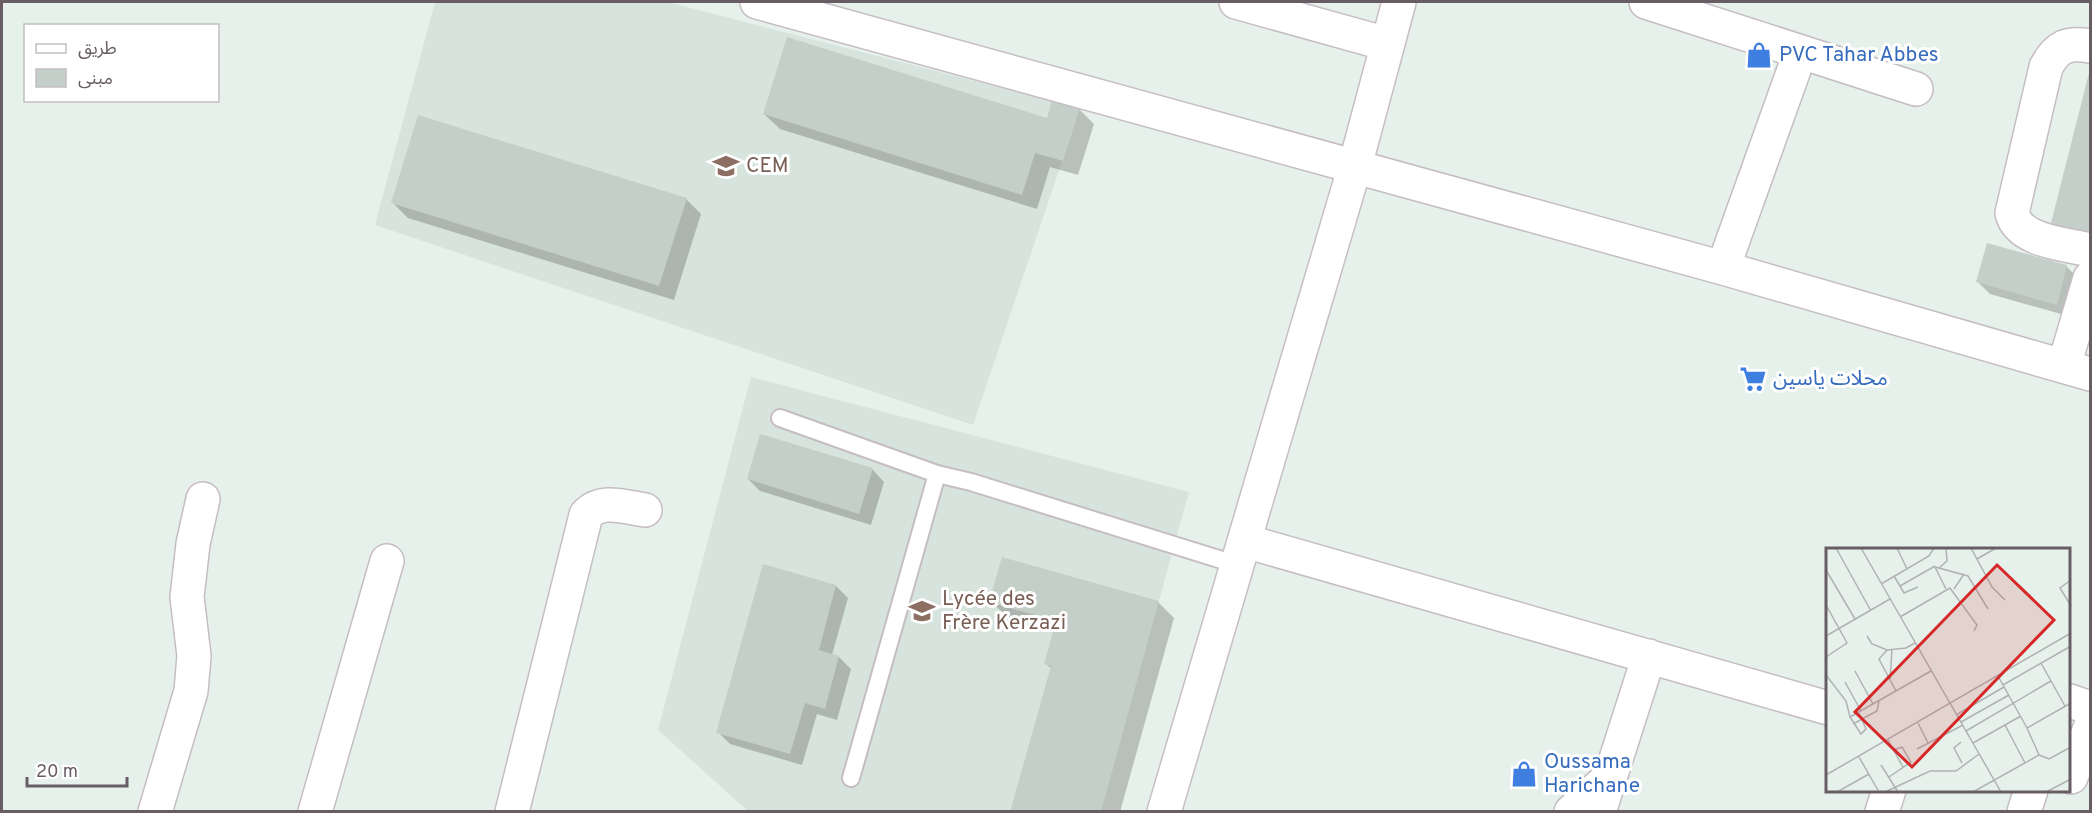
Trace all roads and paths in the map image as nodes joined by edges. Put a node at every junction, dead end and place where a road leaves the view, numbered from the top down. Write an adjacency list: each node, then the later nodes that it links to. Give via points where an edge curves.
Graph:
1 (757, 2): 5 (street)
2 (1236, 2): 6 (street)
3 (1399, 2): 6 (street)
4 (1646, 2): 8 (street)
5 (803, 8): 10 (street)
6 (1387, 44): 10 (street)
7 (2091, 46): 11 (street, via 2065,45 2046,67 2012,213 2025,231)
8 (1800, 53): 9 (street); 12 (street)
9 (1916, 89)
10 (1355, 166): 12 (street); 19 (street)
11 (2091, 250)
12 (1722, 268): 14 (street)
13 (2091, 278): 14 (street)
14 (2077, 370)
15 (780, 418): 16 (lane)
16 (937, 474): 19 (lane); 27 (lane)
17 (203, 499): 31 (street, via 187,597 194,656 191,691)
18 (645, 510): 33 (street, via 604,504 593,507 586,515)
19 (1241, 553): 21 (street); 34 (street)
20 (387, 561): 32 (street)
21 (1649, 656): 23 (street); 26 (street)
22 (2071, 701): 24 (street)
23 (1826, 707)
24 (2091, 708)
25 (2091, 728): 28 (street)
26 (1610, 777): 35 (street); 36 (street)
27 (851, 778)
28 (2077, 779)
29 (1888, 792): 37 (street)
30 (2030, 792): 38 (street)
31 (154, 812)
32 (315, 812)
33 (512, 812)
34 (1164, 812)
35 (1571, 812)
36 (1599, 812)
37 (1882, 812)
38 (2024, 812)

